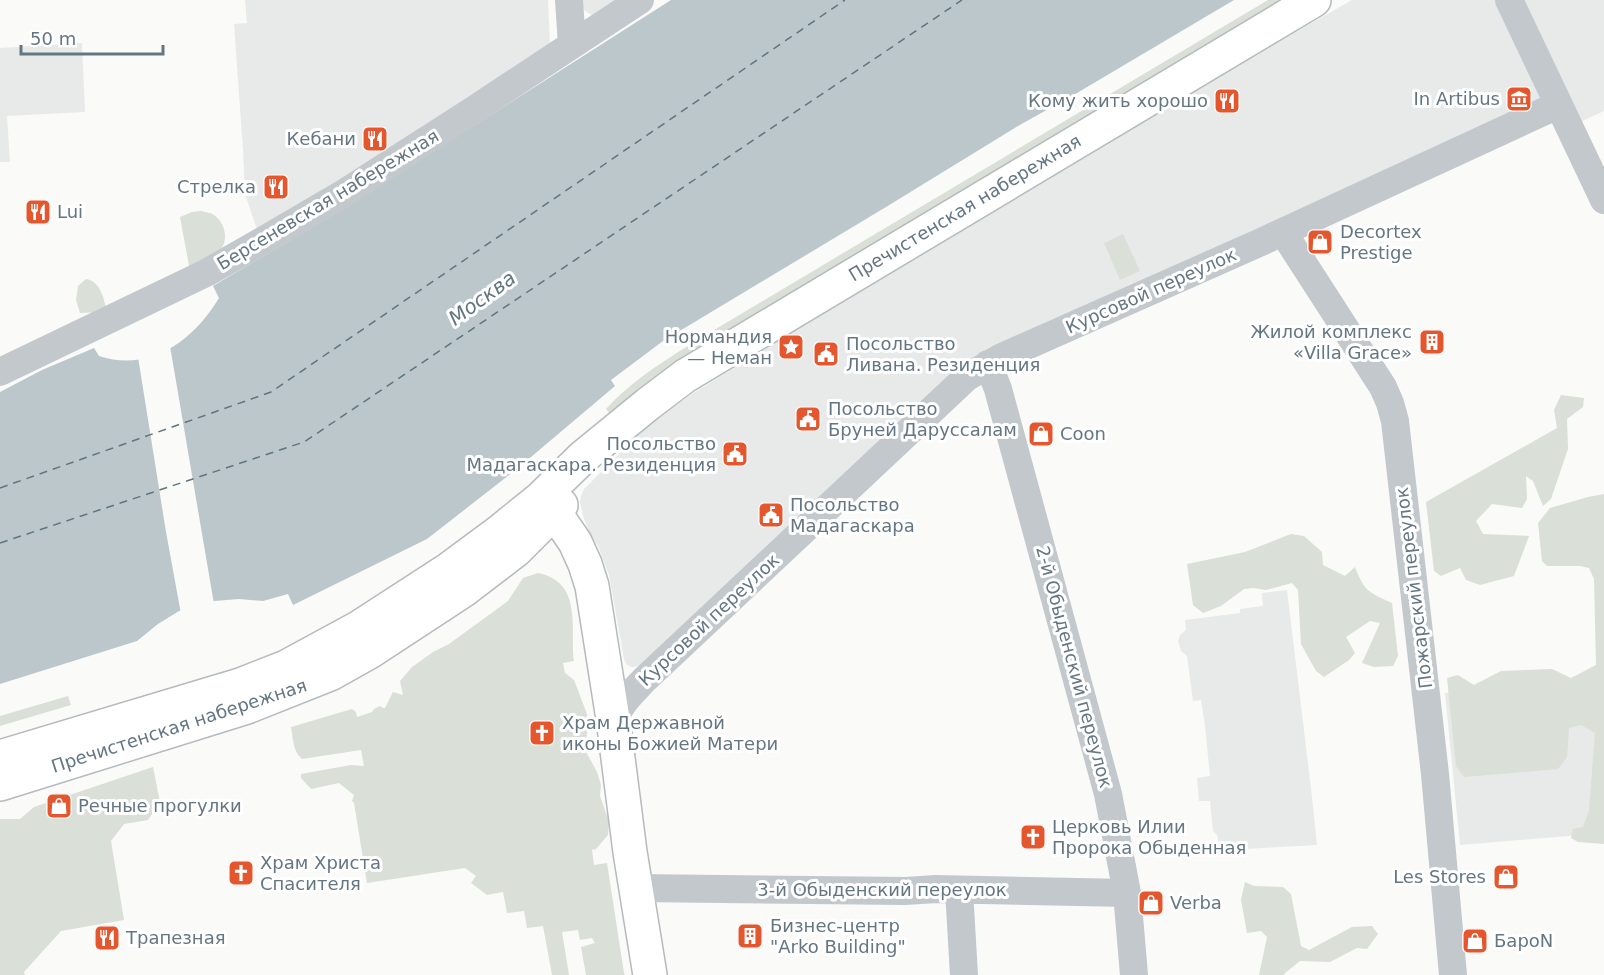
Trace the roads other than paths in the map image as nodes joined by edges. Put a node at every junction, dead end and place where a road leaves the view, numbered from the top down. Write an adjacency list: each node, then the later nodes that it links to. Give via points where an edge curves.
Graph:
1 (569, 0): 5 (street)
2 (640, 0): 5 (street, Берсеневская набережная)
3 (1314, 0): 11 (main road, Пречистенская набережная, via 696,370 623,426 586,476)
4 (1509, 0): 6 (street)
5 (572, 45): 10 (street, Берсеневская набережная, via 344,193 241,253)
6 (1558, 105): 7 (street); 8 (street, Курсовой переулок)
7 (1604, 200)
8 (1283, 232): 9 (street, Курсовой переулок); 21 (street, Пожарский переулок, via 1383,387 1395,422 1435,774)
9 (988, 364): 12 (street, Курсовой переулок, via 957,386 643,681 623,703); 17 (street, 2-й Обыденский переулок, via 1108,794)
10 (0, 372)
11 (548, 505): 12 (main road, via 575,542 592,586); 13 (main road, Пречистенская набережная, via 404,600 286,667 240,685); 14 (main road, Пречистенская набережная, via 515,551 464,590 330,674 247,707)
12 (613, 722): 15 (main road)
13 (0, 757)
14 (0, 784)
15 (637, 888): 16 (street, 3-й Обыденский переулок); 18 (main road)
16 (959, 890): 17 (street, 3-й Обыденский переулок); 19 (street)
17 (1127, 893): 20 (street, 2-й Обыденский переулок)
18 (650, 975)
19 (964, 975)
20 (1134, 975)
21 (1453, 975)

